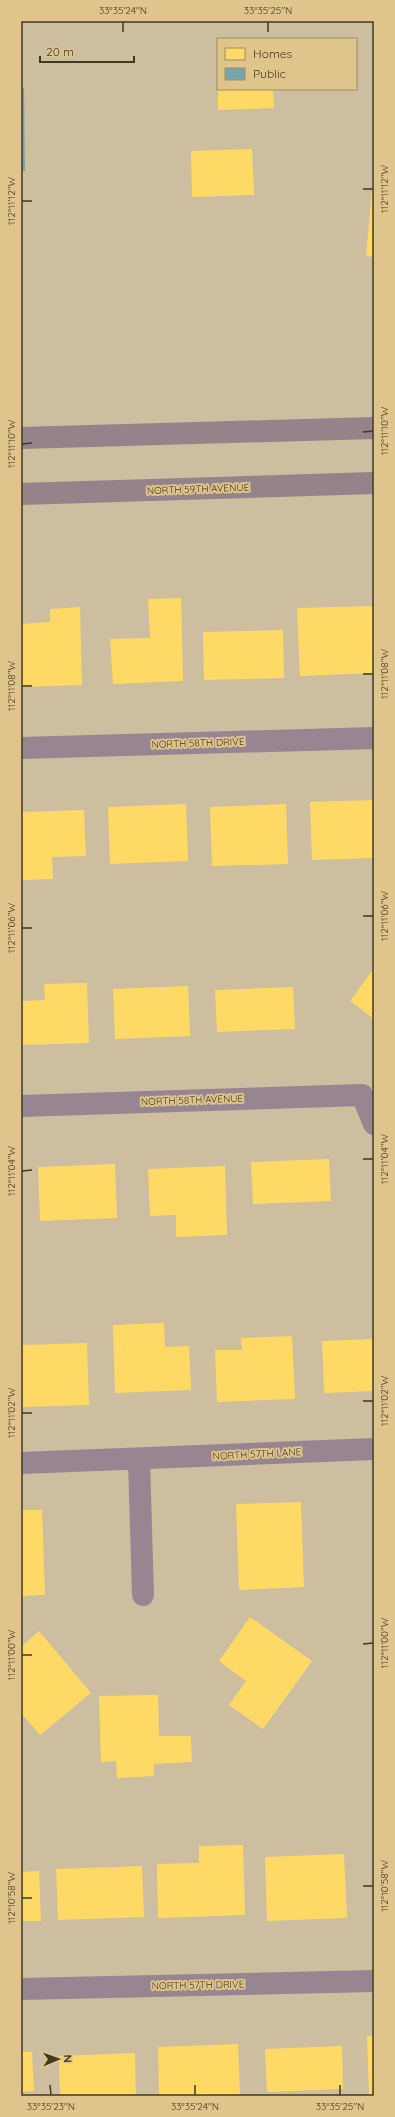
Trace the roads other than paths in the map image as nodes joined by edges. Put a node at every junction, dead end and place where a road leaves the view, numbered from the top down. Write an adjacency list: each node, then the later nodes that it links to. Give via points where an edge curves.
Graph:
1 (374, 428): 2 (main road)
2 (21, 438)
3 (374, 484): 4 (main road, NORTH 59TH AVENUE)
4 (21, 494)
5 (374, 738): 6 (street, NORTH 58TH DRIVE)
6 (21, 748)
7 (21, 1106): 8 (street, NORTH 58TH AVENUE, via 362,1095)
8 (374, 1124)
9 (374, 1449): 10 (street, NORTH 57TH LANE)
10 (139, 1460): 11 (street, NORTH 57TH LANE); 12 (street)
11 (21, 1463)
12 (143, 1595)
13 (374, 1981): 14 (street, NORTH 57TH DRIVE)
14 (21, 1989)

